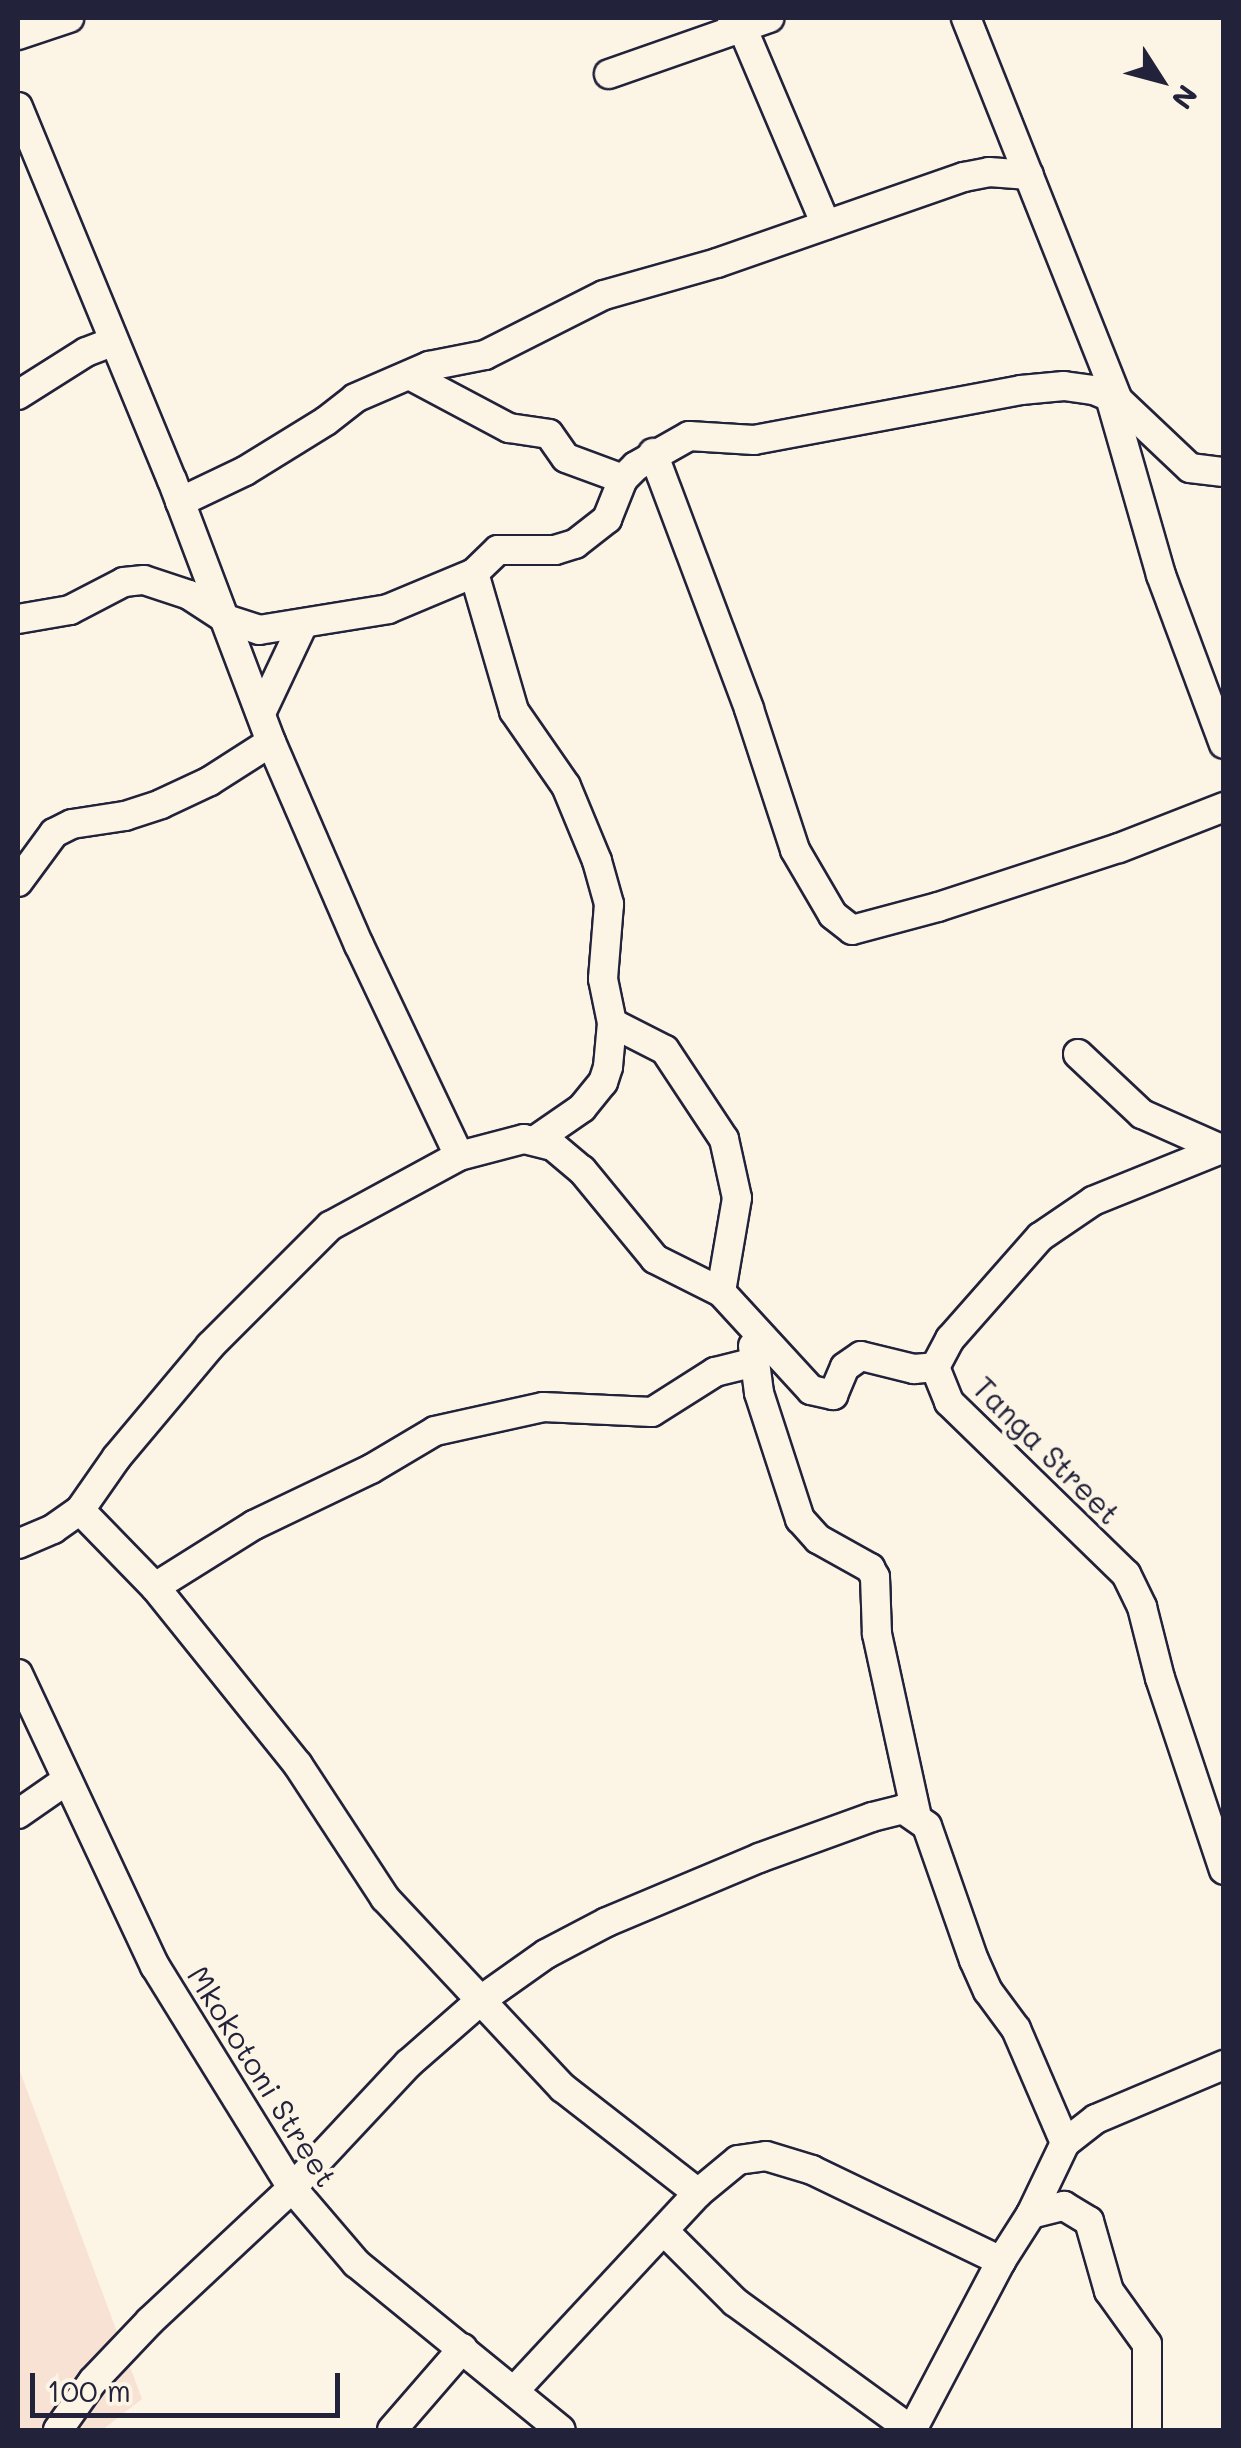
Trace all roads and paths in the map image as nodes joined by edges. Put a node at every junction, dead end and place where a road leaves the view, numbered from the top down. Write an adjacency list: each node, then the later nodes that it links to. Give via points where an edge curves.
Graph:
1 (69, 18): 4 (street)
2 (966, 18): 7 (street)
3 (748, 21): 5 (street); 8 (street)
4 (18, 33)
5 (608, 74)
6 (18, 107): 9 (street)
7 (1029, 175): 8 (street, via 964,178); 12 (street)
8 (826, 225): 10 (street, via 604,294 485,355 447,360)
9 (112, 342): 11 (street); 16 (street)
10 (411, 376): 15 (street, via 509,428 549,434 566,458); 16 (street, via 355,398 245,471)
11 (18, 395)
12 (1114, 398): 13 (street, via 1064,386 1021,390 754,440 690,436); 14 (street, via 1190,468); 23 (street, via 1161,575)
13 (653, 453): 15 (street); 24 (street, via 794,850 833,915 852,930 921,913)
14 (1224, 472)
15 (623, 479): 17 (street, via 596,530 554,550 498,550)
16 (180, 502): 19 (street)
17 (474, 573): 20 (street, via 388,609); 26 (street, via 514,711 566,786 597,861 608,904 603,979)
18 (18, 619): 19 (street, via 70,610 124,582 144,580 189,595)
19 (226, 620): 20 (street, via 258,630); 21 (street)
20 (303, 624): 21 (street)
21 (261, 713): 22 (street)
22 (271, 742): 25 (street, via 161,804 54,832); 30 (street)
23 (1224, 744)
24 (1224, 808)
25 (18, 882)
26 (612, 1023): 28 (street, via 603,1082 582,1108); 31 (street, via 664,1050 724,1140 737,1198)
27 (1078, 1054): 29 (street, via 1142,1114)
28 (538, 1138): 30 (street); 31 (street, via 594,1183 655,1259)
29 (1222, 1149): 34 (street, Tanga Street, via 1093,1201 1040,1237 950,1338)
30 (460, 1156): 35 (street, via 330,1226 297,1256 210,1346)
31 (722, 1292): 32 (street)
32 (750, 1324): 33 (street); 34 (street, via 781,1362 823,1396 833,1395 851,1359 861,1356)
33 (756, 1362): 37 (street, via 715,1372 652,1412 544,1407 436,1431 254,1526); 40 (street, via 759,1393 800,1519 818,1539 873,1572 877,1634)
34 (934, 1367): 42 (street, Tanga Street, via 949,1402 1126,1574)
35 (80, 1510): 36 (street); 37 (street)
36 (18, 1544)
37 (155, 1587): 43 (street, via 298,1765 367,1876)
38 (18, 1674): 39 (street, Mkokotoni Street)
39 (67, 1780): 41 (street); 46 (street, Mkokotoni Street, via 156,1966)
40 (916, 1813): 43 (street, via 903,1809 856,1822 608,1922 546,1954); 45 (street, via 941,1855 988,1991 1016,2028)
41 (18, 1814)
42 (1224, 1870)
43 (481, 2000): 46 (street, via 408,2064); 47 (street, via 563,2088)
44 (1224, 2065): 45 (street, via 1096,2119)
45 (1065, 2144): 48 (street)
46 (292, 2188): 51 (street, Mkokotoni Street, via 356,2263); 53 (street, via 150,2321 92,2381)
47 (698, 2193): 49 (street); 50 (street, via 738,2160 766,2156 812,2170)
48 (1032, 2214): 50 (street); 57 (street, via 1064,2206 1089,2221 1109,2291 1147,2344)
49 (664, 2231): 52 (street); 56 (street, via 735,2302)
50 (1001, 2261): 56 (street)
51 (462, 2348): 52 (street, Mkokotoni Street); 54 (street)
52 (514, 2392): 55 (street, Mkokotoni Street)
53 (58, 2430)
54 (392, 2430)
55 (561, 2430)
56 (911, 2430)
57 (1148, 2430)

